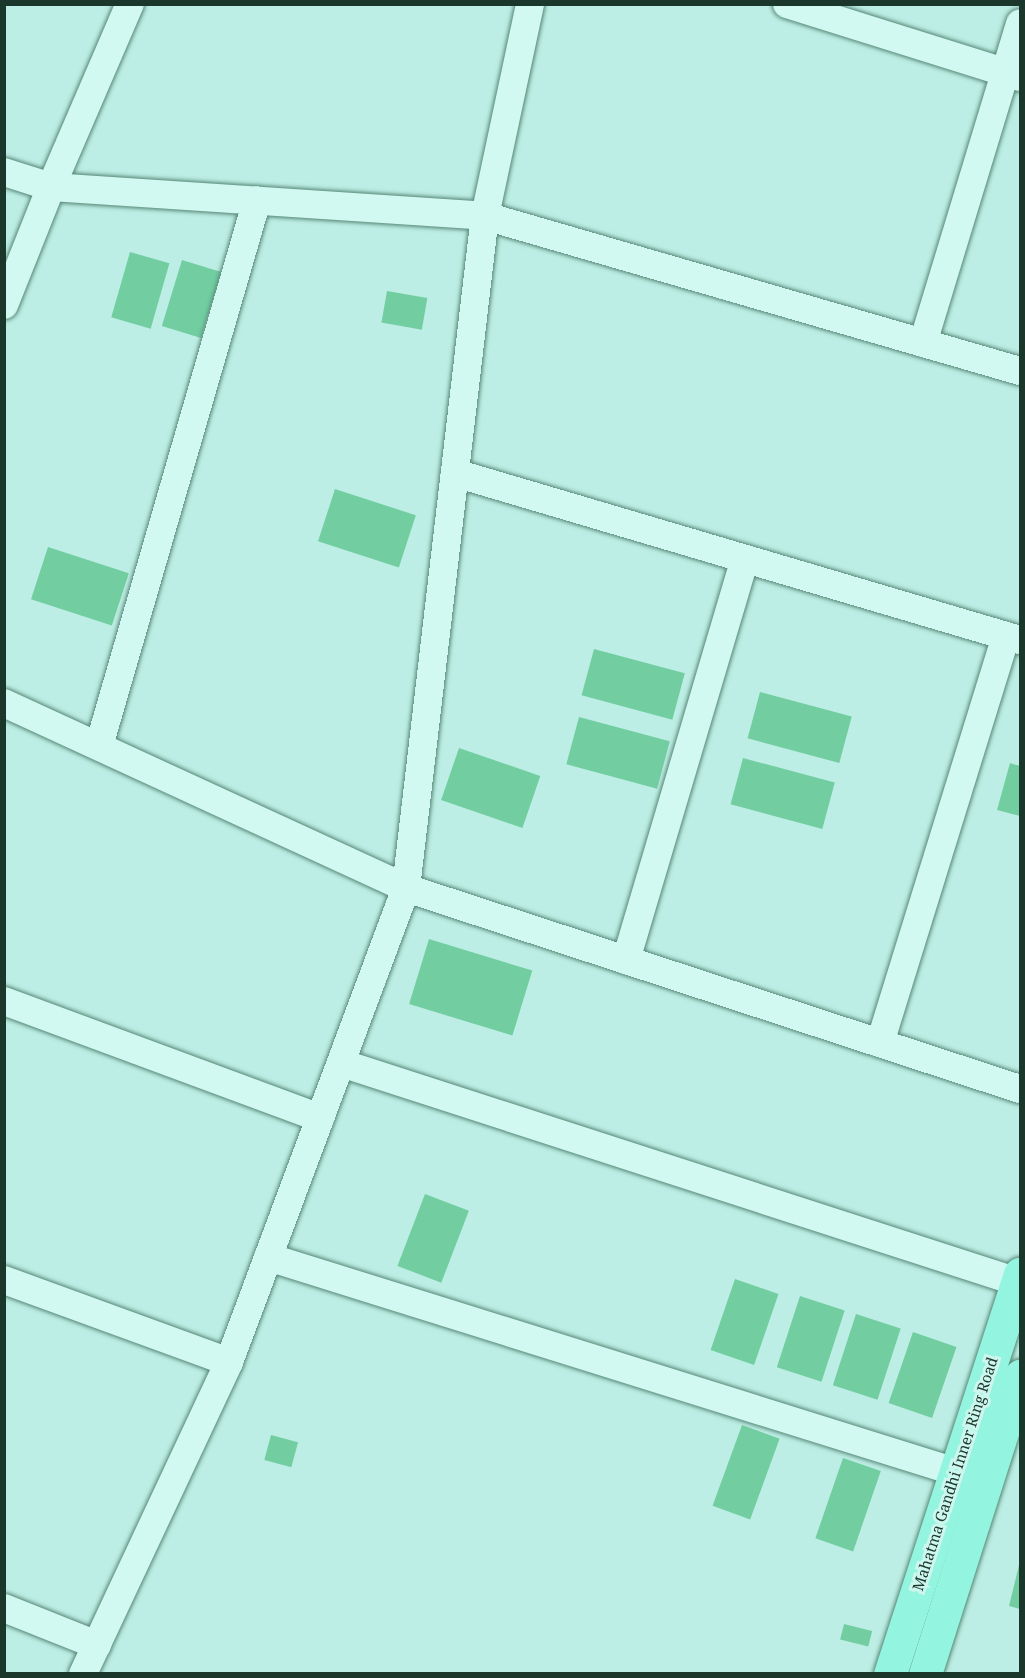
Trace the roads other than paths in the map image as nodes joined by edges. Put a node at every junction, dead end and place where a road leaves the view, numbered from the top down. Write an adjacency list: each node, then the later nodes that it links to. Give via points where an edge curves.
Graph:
1 (130, 4): 7 (street)
2 (530, 4): 9 (street)
3 (787, 4): 5 (street)
4 (1020, 23): 5 (street)
5 (1013, 75): 11 (street)
6 (4, 172): 7 (street)
7 (51, 187): 8 (street); 10 (street)
8 (257, 200): 9 (street); 17 (street)
9 (485, 216): 11 (street); 13 (street)
10 (4, 304)
11 (923, 344): 12 (street)
12 (1020, 371)
13 (455, 473): 14 (street); 18 (street)
14 (745, 559): 15 (street); 19 (street)
15 (1013, 638): 21 (street)
16 (4, 703): 17 (street)
17 (99, 746): 18 (street)
18 (406, 888): 19 (street); 22 (street)
19 (626, 960): 21 (street)
20 (4, 1002): 24 (street)
21 (880, 1043): 23 (street)
22 (341, 1063): 24 (street); 26 (street)
23 (1020, 1089)
24 (321, 1118): 25 (street)
25 (268, 1257): 28 (street); 30 (street)
26 (1019, 1278): 30 (main road, Mahatma Gandhi Inner Ring Road)
27 (4, 1280): 28 (street)
28 (229, 1362): 32 (street)
29 (1020, 1376): 35 (main road, Mahatma Gandhi Inner Ring Road)
30 (956, 1472): 34 (main road, Mahatma Gandhi Inner Ring Road)
31 (4, 1608): 32 (street)
32 (97, 1645): 33 (street)
33 (83, 1674)
34 (890, 1674)
35 (925, 1674)

